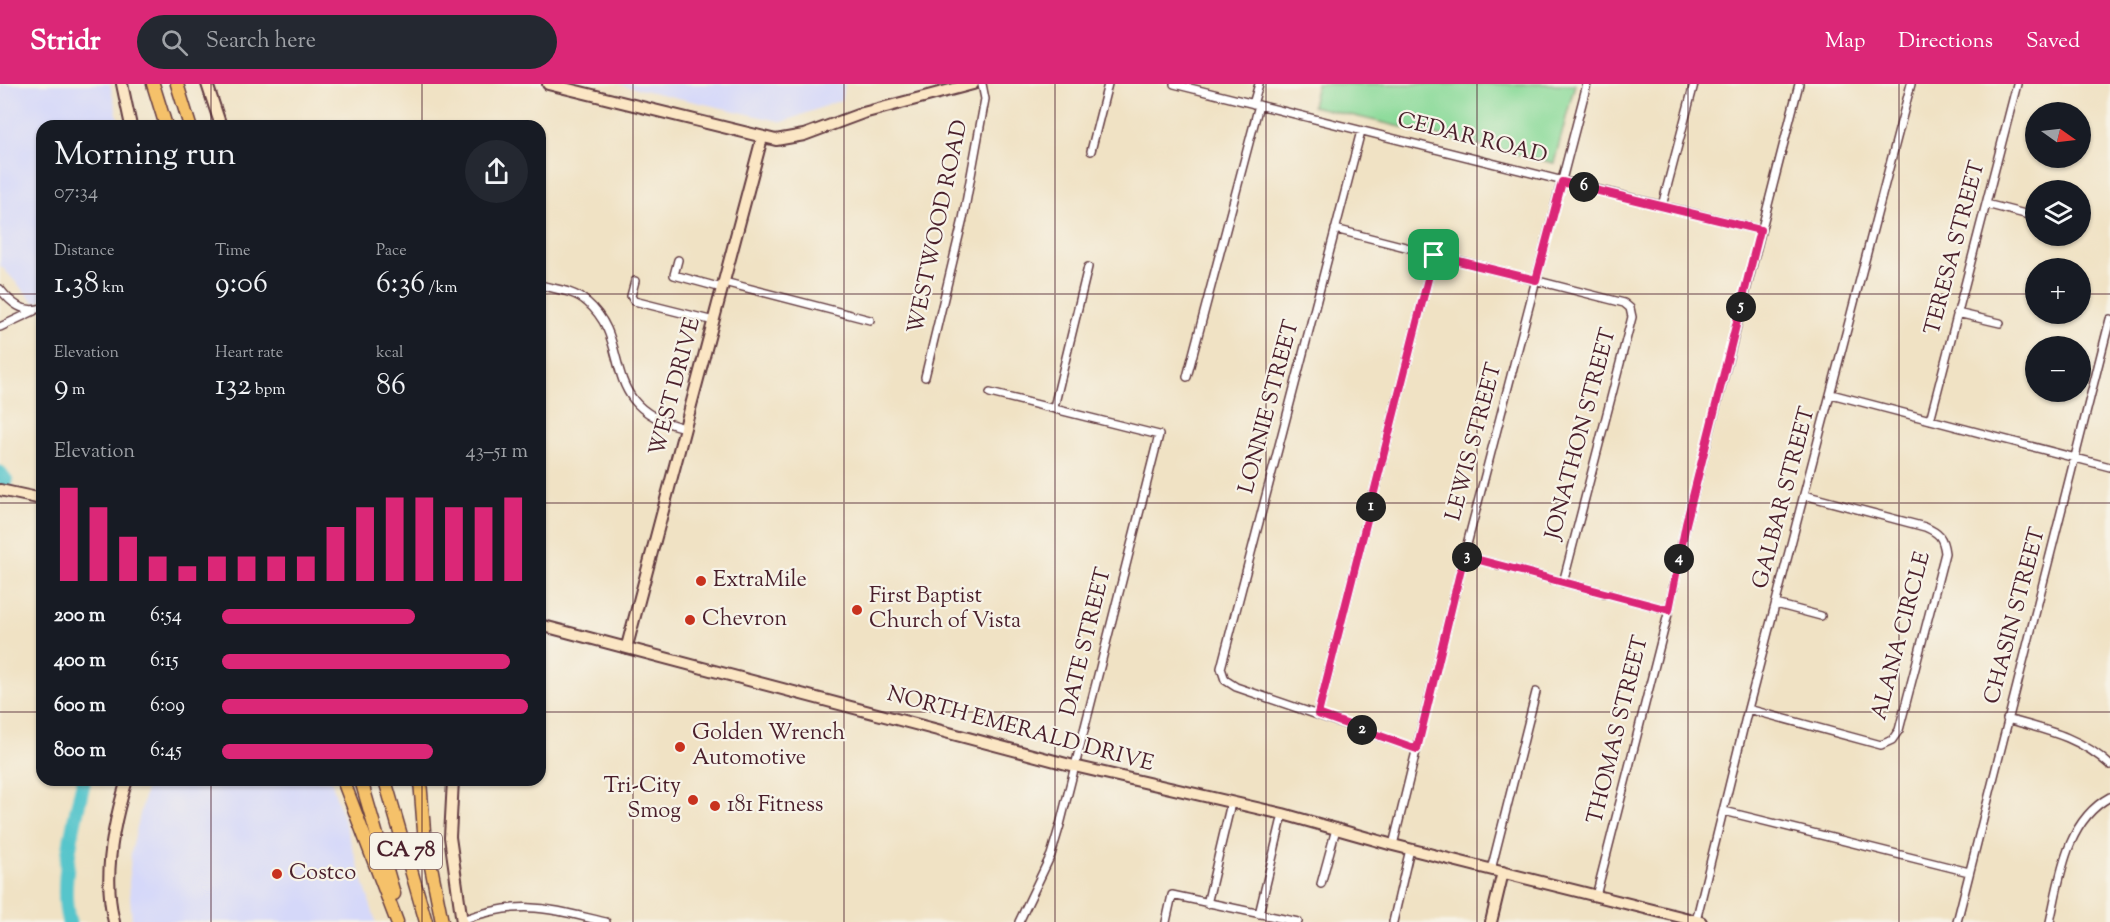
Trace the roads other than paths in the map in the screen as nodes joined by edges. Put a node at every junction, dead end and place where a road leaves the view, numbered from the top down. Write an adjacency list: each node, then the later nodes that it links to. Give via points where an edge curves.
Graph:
1 (122, 84): 18 (main road)
2 (153, 84): 19 (highway)
3 (177, 84): 20 (highway)
4 (207, 84): 21 (main road)
5 (548, 84): 23 (main road)
6 (973, 84): 23 (main road, via 863,113 804,135)
7 (982, 84): 46 (street, WESTWOOD ROAD, via 985,99 963,219)
8 (1108, 84): 24 (street)
9 (1174, 84): 16 (street, CEDAR ROAD)
10 (1259, 84): 17 (street)
11 (1587, 84): 25 (street, LEWIS STREET)
12 (1694, 84): 27 (street)
13 (1799, 84): 30 (street, THOMAS STREET)
14 (1911, 84): 49 (street, GALBAR STREET)
15 (2017, 84): 26 (street, TERESA STREET)
16 (1194, 86): 17 (street, CEDAR ROAD)
17 (1256, 104): 22 (street, CEDAR ROAD); 47 (street)
18 (130, 120)
19 (164, 120)
20 (188, 120)
21 (219, 120)
22 (1361, 131): 25 (street, CEDAR ROAD); 29 (street, LONNIE STREET)
23 (762, 138): 36 (main road, WEST DRIVE)
24 (1091, 151)
25 (1562, 182): 27 (street, CEDAR ROAD); 35 (street, LEWIS STREET)
26 (1986, 204): 28 (street); 40 (street, TERESA STREET)
27 (1662, 206): 30 (street, CEDAR ROAD)
28 (2025, 214)
29 (1335, 229): 31 (street); 67 (street, LONNIE STREET, via 1221,668 1225,680 1236,687)
30 (1760, 230): 61 (street, THOMAS STREET, via 1686,524)
31 (1434, 255): 35 (street); 67 (street)
32 (678, 260): 36 (street, via 674,275)
33 (1088, 267): 50 (street)
34 (635, 280): 43 (street, via 631,296 634,301)
35 (1536, 280): 58 (street, LEWIS STREET); 59 (street, JONATHON STREET, via 1618,302 1630,308 1632,318)
36 (723, 285): 42 (street); 43 (main road, WEST DRIVE)
37 (546, 286): 52 (street, via 587,301 607,330 619,372 635,401 657,419)
38 (0, 289): 39 (street, via 11,302)
39 (34, 311): 45 (street)
40 (1957, 313): 44 (street); 51 (street, TERESA STREET)
41 (2110, 318): 53 (street, CHASIN STREET)
42 (870, 320)
43 (714, 321): 52 (main road, WEST DRIVE)
44 (2000, 323)
45 (0, 327)
46 (925, 377)
47 (1187, 377)
48 (990, 393): 50 (street)
49 (1831, 394): 51 (street); 56 (street, GALBAR STREET)
50 (1054, 407): 71 (street, DATE STREET, via 1159,435)
51 (1929, 420): 53 (street)
52 (685, 428): 64 (main road, WEST DRIVE)
53 (2075, 457): 54 (street); 68 (street, CHASIN STREET)
54 (2110, 467)
55 (0, 490): 57 (main road)
56 (1804, 495): 60 (street, GALBAR STREET); 66 (street, ALANA CIRCLE, via 1925,527 1944,539 1945,553 1902,719 1892,740 1881,745)
57 (36, 498)
58 (1464, 556): 59 (street); 69 (street, LEWIS STREET)
59 (1563, 583): 61 (street)
60 (1776, 604): 62 (street); 66 (street, GALBAR STREET)
61 (1669, 610): 89 (street, THOMAS STREET)
62 (1821, 616)
63 (546, 626): 64 (main road, NORTH EMERALD DRIVE)
64 (627, 646): 71 (main road, NORTH EMERALD DRIVE)
65 (1536, 692): 85 (street)
66 (1748, 709): 80 (street, GALBAR STREET)
67 (1318, 714): 69 (street)
68 (2007, 719): 70 (street, via 2075,739); 87 (street, CHASIN STREET)
69 (1417, 749): 83 (street, LEWIS STREET)
70 (2110, 765)
71 (1074, 766): 79 (main road, NORTH EMERALD DRIVE); 100 (street, DATE STREET, via 1051,855)
72 (126, 786): 94 (main road, via 110,868 109,903)
73 (346, 786): 95 (highway)
74 (363, 786): 96 (highway, CA 78)
75 (387, 786): 97 (highway, CA 78)
76 (420, 786): 98 (highway, via 424,831)
77 (453, 786): 92 (main road, via 450,837)
78 (2110, 797): 106 (street, via 2088,812 2079,825)
79 (1231, 803): 81 (main road, NORTH EMERALD DRIVE); 90 (street)
80 (1724, 811): 87 (street); 93 (street, GALBAR STREET)
81 (1283, 814): 82 (main road, NORTH EMERALD DRIVE); 91 (street)
82 (1336, 829): 83 (main road, NORTH EMERALD DRIVE); 88 (street)
83 (1393, 845): 84 (main road, NORTH EMERALD DRIVE)
84 (1410, 849): 85 (main road, NORTH EMERALD DRIVE); 103 (street)
85 (1491, 870): 86 (main road, NORTH EMERALD DRIVE)
86 (1503, 872): 89 (main road, NORTH EMERALD DRIVE); 104 (main road)
87 (1969, 872): 105 (street, CHASIN STREET)
88 (1321, 884)
89 (1596, 896): 93 (main road, NORTH EMERALD DRIVE)
90 (1207, 904): 91 (street); 101 (street, via 1172,895)
91 (1259, 914): 102 (street)
92 (462, 921): 99 (street, via 494,909 517,906 552,909)
93 (1699, 921)
94 (114, 922)
95 (397, 922)
96 (402, 922)
97 (426, 922)
98 (442, 922)
99 (606, 922)
100 (1019, 922)
101 (1166, 922)
102 (1298, 922)
103 (1392, 922)
104 (1491, 922)
105 (1957, 922)
106 (2050, 922)

